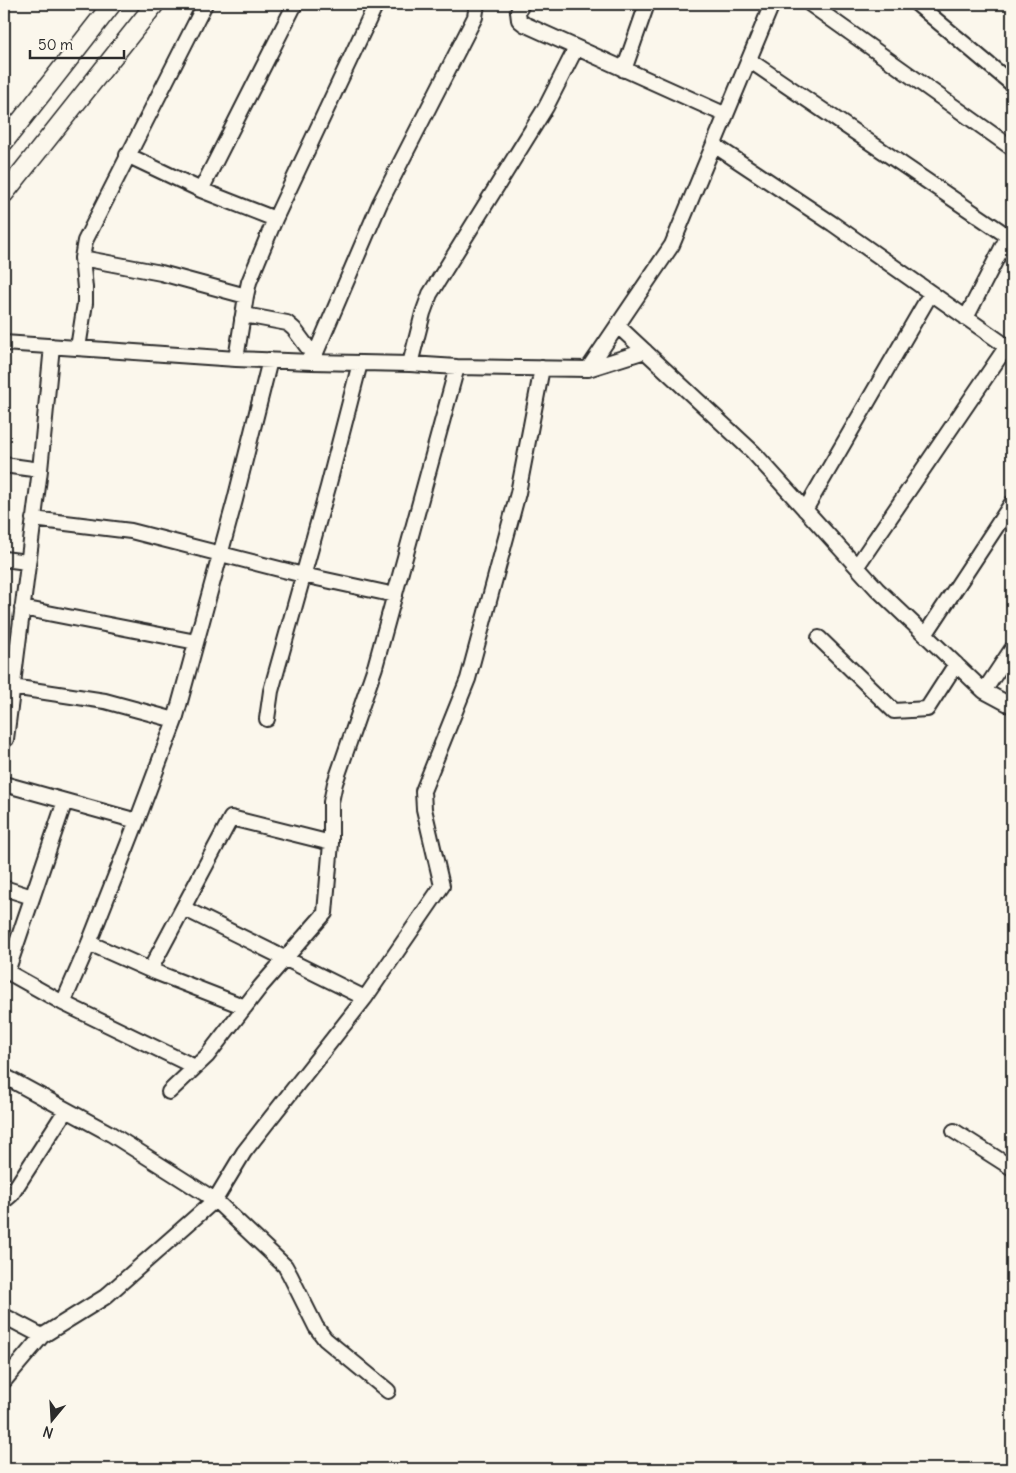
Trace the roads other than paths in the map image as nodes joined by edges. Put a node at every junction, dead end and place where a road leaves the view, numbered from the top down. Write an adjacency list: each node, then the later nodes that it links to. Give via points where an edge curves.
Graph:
1 (112, 4): 17 (main road)
2 (155, 4): 22 (main road)
3 (205, 4): 20 (street)
4 (295, 4): 21 (street)
5 (376, 4): 23 (street)
6 (477, 4): 37 (street, via 475,18 380,203)
7 (522, 4): 12 (street, via 519,20)
8 (647, 4): 14 (street)
9 (772, 4): 13 (street)
10 (810, 4): 19 (street)
11 (917, 4): 15 (street)
12 (576, 48): 14 (street); 40 (street, via 546,107 430,294)
13 (749, 60): 16 (street); 24 (street)
14 (624, 70): 16 (street)
15 (1012, 84)
16 (726, 115): 18 (street)
17 (4, 142)
18 (714, 144): 26 (street); 30 (street, via 672,245)
19 (1012, 148)
20 (127, 155): 21 (street); 25 (street, via 85,241)
21 (202, 190): 23 (street)
22 (4, 194)
23 (275, 219): 27 (street)
24 (1010, 237): 28 (street)
25 (82, 258): 27 (street, via 161,273); 33 (street, via 85,303)
26 (931, 293): 28 (street); 47 (street)
27 (246, 296): 29 (street)
28 (966, 318): 34 (street)
29 (242, 319): 36 (street); 37 (street, via 250,316 288,322)
30 (618, 326): 35 (street); 43 (street)
31 (4, 343): 32 (street)
32 (52, 346): 33 (street); 45 (street)
33 (78, 348): 36 (street)
34 (1010, 348): 52 (street)
35 (644, 351): 43 (street); 47 (street, via 753,452)
36 (236, 359): 38 (street)
37 (313, 359): 38 (street); 39 (street)
38 (270, 360): 49 (street)
39 (360, 364): 40 (street); 53 (street)
40 (410, 364): 41 (street)
41 (457, 367): 42 (street); 54 (street)
42 (542, 368): 43 (street); 79 (street, via 518,493 468,679 423,791 424,809 442,886)
43 (588, 369)
44 (4, 465): 45 (street)
45 (40, 470): 48 (street)
46 (1012, 503): 56 (street)
47 (805, 510): 52 (street)
48 (33, 519): 49 (street, via 132,531); 51 (street)
49 (220, 554): 53 (street); 58 (street)
50 (4, 559): 51 (street)
51 (27, 562): 55 (street)
52 (857, 566): 56 (street)
53 (303, 575): 54 (street); 65 (street, via 271,691)
54 (395, 595): 71 (street, via 335,783 331,802)
55 (22, 608): 58 (street); 60 (street)
56 (925, 635): 61 (street)
57 (819, 638): 61 (street, via 894,711 927,709)
58 (196, 642): 66 (street)
59 (1012, 649): 63 (street)
60 (10, 655): 62 (street)
61 (956, 664): 63 (street)
62 (12, 687): 66 (street, via 105,701); 67 (street)
63 (984, 691): 64 (street)
64 (1012, 706)
65 (267, 719)
66 (175, 720): 70 (street)
67 (6, 739)
68 (4, 784): 69 (street)
69 (65, 801): 70 (street); 73 (street)
70 (138, 821): 75 (street)
71 (331, 843): 74 (street, via 231,818); 76 (street, via 326,913)
72 (4, 888): 73 (street)
73 (32, 897): 78 (street)
74 (183, 908): 76 (street); 77 (street)
75 (89, 943): 77 (street); 80 (street)
76 (285, 959): 79 (street); 81 (street)
77 (150, 970): 81 (street)
78 (5, 971): 80 (street)
79 (365, 998): 88 (street, via 244,1152)
80 (62, 1003): 82 (street)
81 (245, 1008): 82 (street)
82 (195, 1067): 84 (street)
83 (4, 1076): 85 (street)
84 (168, 1092)
85 (66, 1110): 88 (street, via 111,1134); 89 (street)
86 (954, 1131): 87 (street)
87 (1012, 1168)
88 (215, 1200): 91 (street, via 105,1297); 93 (street, via 285,1266 325,1339)
89 (4, 1201)
90 (4, 1316): 91 (street)
91 (42, 1336): 92 (street)
92 (4, 1381)
93 (388, 1391)

